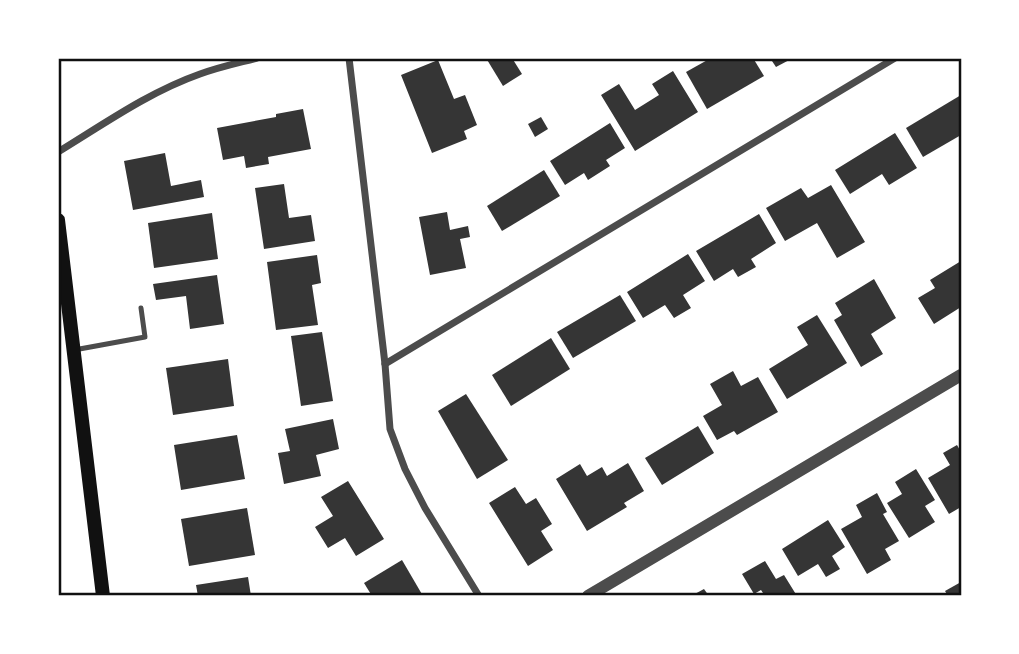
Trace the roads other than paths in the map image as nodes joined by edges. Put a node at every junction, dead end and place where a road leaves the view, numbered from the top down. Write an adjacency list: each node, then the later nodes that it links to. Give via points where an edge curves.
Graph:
1 (257, 58): 4 (street, via 167,88)
2 (349, 58): 10 (street)
3 (895, 58): 10 (street)
4 (58, 152)
5 (58, 219): 7 (main road)
6 (58, 265): 7 (main road)
7 (66, 288): 9 (main road)
8 (141, 307): 9 (lane, via 145,337)
9 (74, 350): 12 (main road)
10 (385, 364): 13 (street, via 390,429 405,469)
11 (961, 374): 14 (street)
12 (103, 596)
13 (479, 596)
14 (588, 596)

